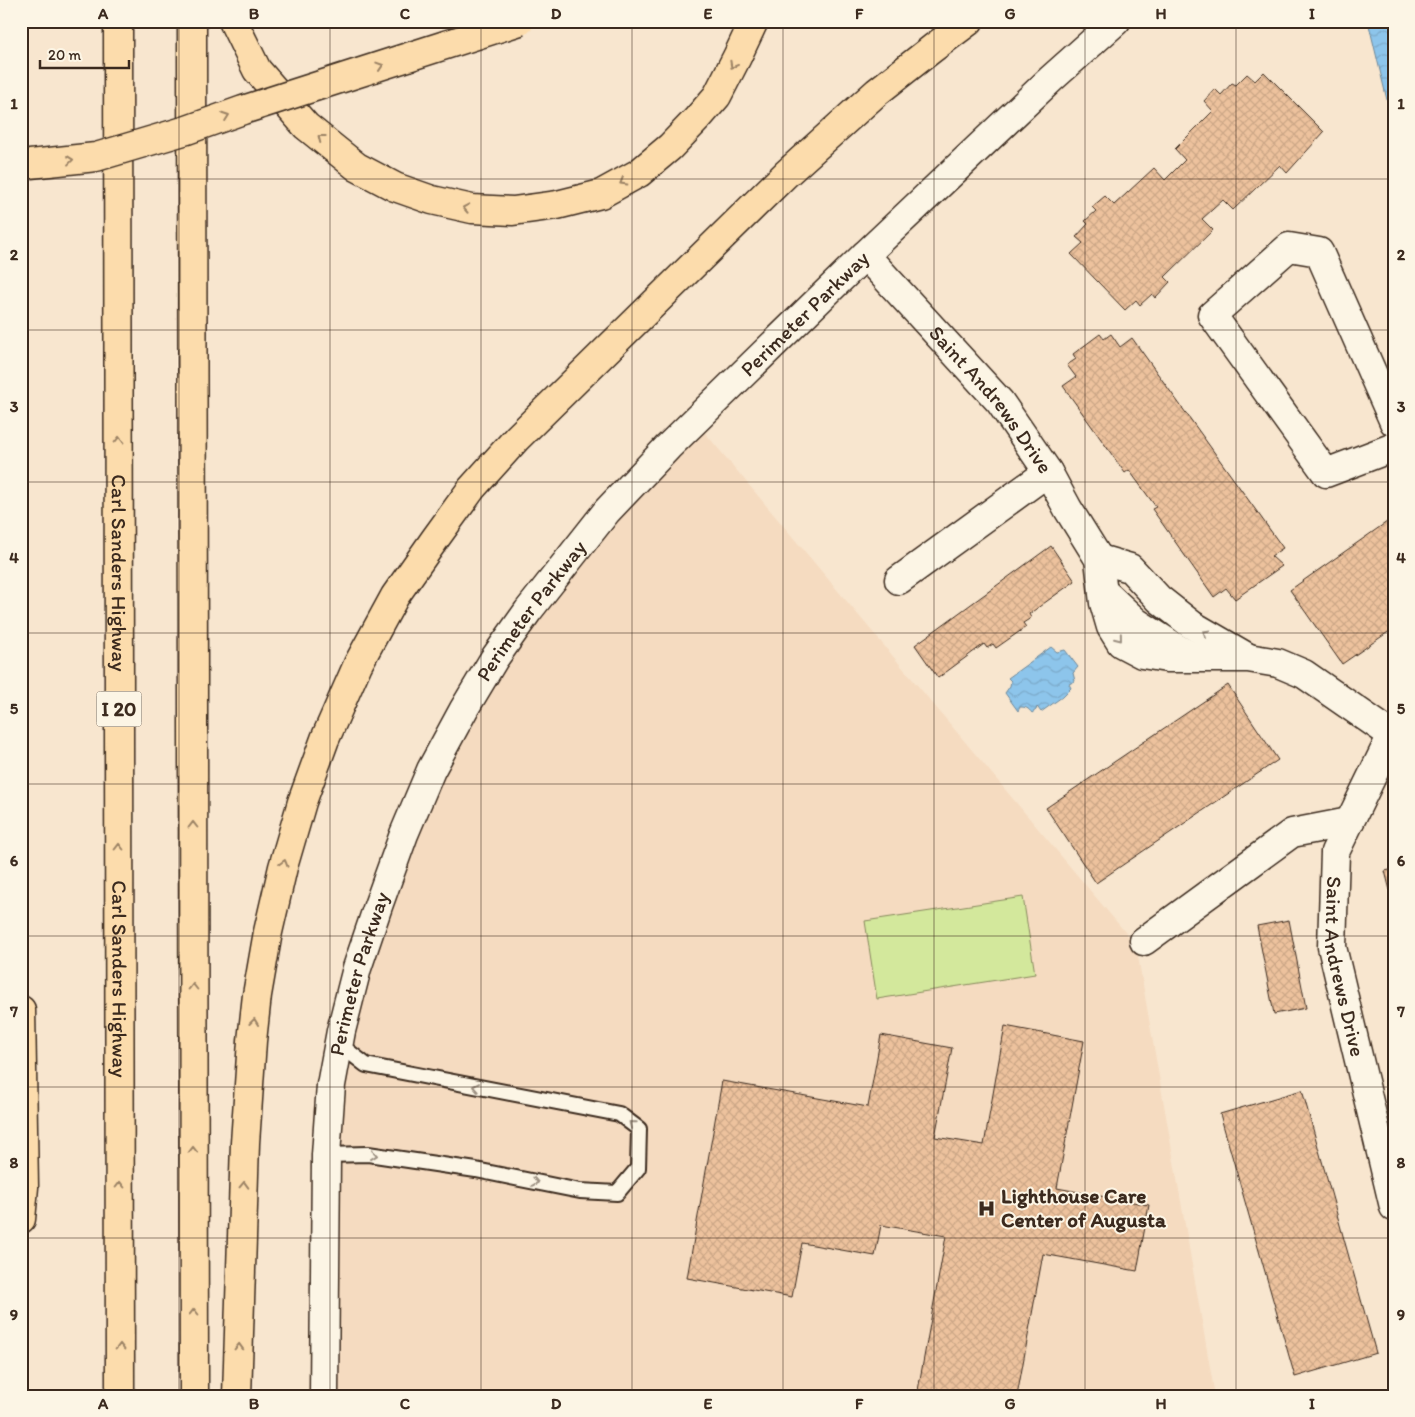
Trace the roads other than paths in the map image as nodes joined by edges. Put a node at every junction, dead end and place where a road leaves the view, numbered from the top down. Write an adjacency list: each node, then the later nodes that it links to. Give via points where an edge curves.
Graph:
1 (118, 21): 26 (highway, Carl Sanders Highway / I 20, one-way to 1)
2 (192, 21): 27 (highway, one-way to 2)
3 (233, 21): 5 (highway, one-way to 3, via 716,96 670,147 639,173 601,194 513,211 472,210 432,200 395,187 357,167 306,126 257,70)
4 (520, 21): 8 (highway, one-way to 4, bridge, via 96,157)
5 (754, 21)
6 (969, 21): 28 (highway, one-way to 6, via 245,1143 257,995 283,867 302,802 325,739 363,656 395,596 435,539 472,488 517,438 786,174 877,92)
7 (1116, 21): 9 (street, Perimeter Parkway)
8 (21, 165)
9 (865, 255): 12 (street, Saint Andrews Drive, via 1000,402); 22 (street, Perimeter Parkway, via 607,511 528,611 494,660 431,770 404,834 358,968)
10 (1394, 422): 11 (street, via 1319,252 1289,247 1212,316 1326,473)
11 (1394, 447)
12 (1048, 472): 13 (street, Saint Andrews Drive); 14 (street)
13 (1099, 559): 15 (street, Saint Andrews Drive, via 1130,568); 16 (street, Saint Andrews Drive, one-way to 16, via 1104,603 1111,627 1121,643 1142,654)
14 (899, 580)
15 (1181, 617): 16 (street); 17 (street, Saint Andrews Drive, one-way to 15)
16 (1155, 646): 17 (street, Saint Andrews Drive, via 1167,658)
17 (1248, 658): 18 (street, Saint Andrews Drive, via 1278,662 1304,674)
18 (1393, 735): 19 (street, Saint Andrews Drive)
19 (1349, 822): 20 (street, via 1292,834); 24 (street, Saint Andrews Drive, via 1335,852 1332,948)
20 (1144, 941)
21 (21, 1010): 25 (highway, via 24,1188)
22 (339, 1044): 23 (street, Perimeter Parkway, via 331,1085); 23 (lane, one-way to 22, via 368,1154 476,1170 580,1191 617,1193 638,1168 639,1129 619,1114 366,1065)
23 (326, 1155): 29 (street, Perimeter Parkway)
24 (1394, 1207)
25 (21, 1220)
26 (120, 1396)
27 (194, 1396)
28 (237, 1396)
29 (324, 1396)

